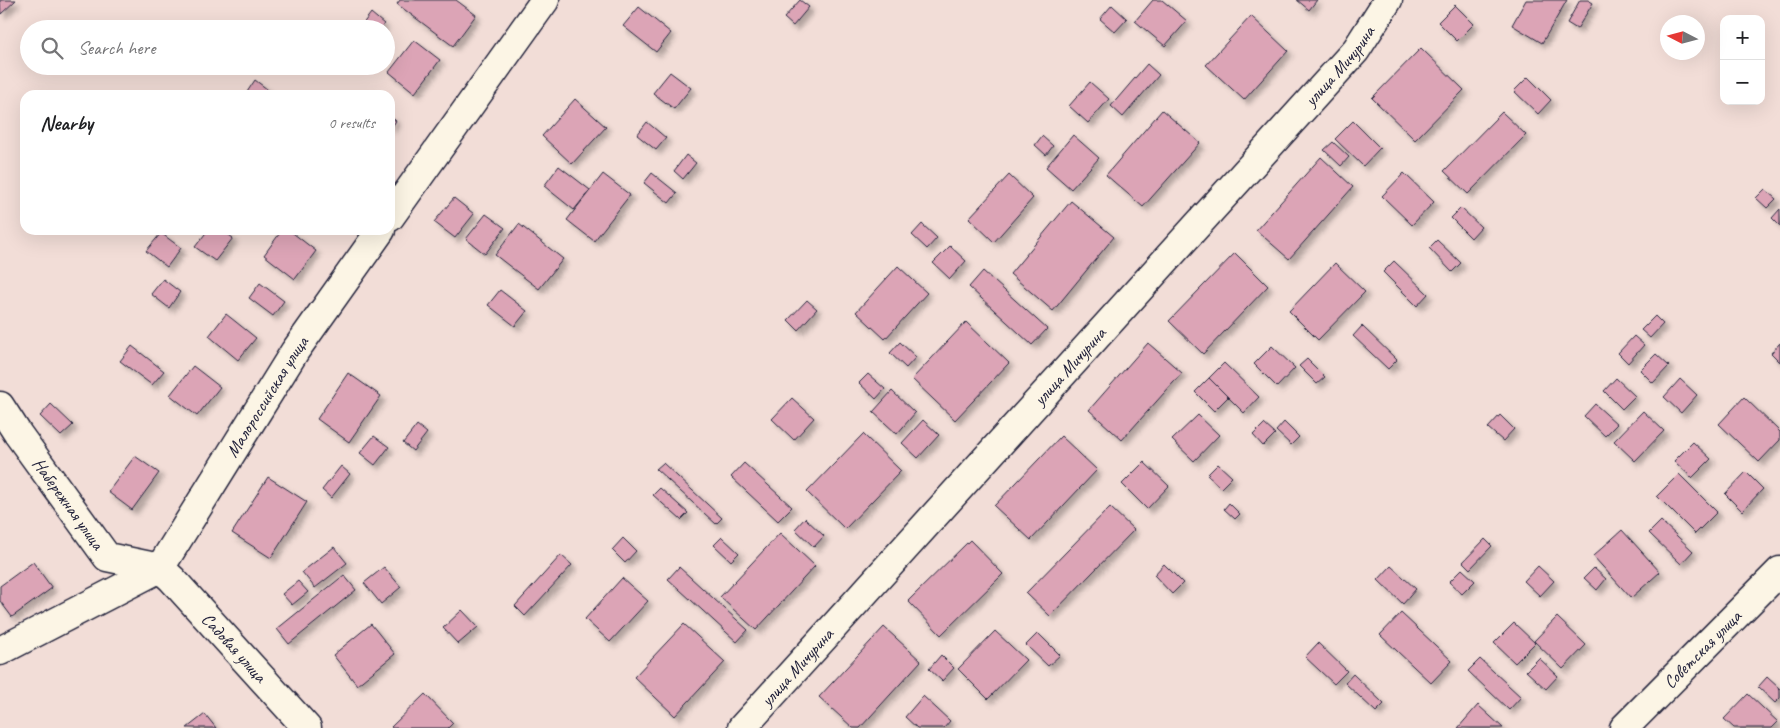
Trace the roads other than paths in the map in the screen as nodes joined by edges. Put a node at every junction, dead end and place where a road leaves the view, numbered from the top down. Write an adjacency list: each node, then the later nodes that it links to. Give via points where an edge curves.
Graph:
1 (544, 0): 3 (street)
2 (1388, 0): 10 (street, улица Мичурина, via 1356,50)
3 (395, 211)
4 (377, 235): 6 (street, Малороссийская улица, via 295,351)
5 (0, 406): 6 (street, Набережная улица, via 107,557)
6 (160, 568): 8 (street); 9 (street, Садовая улица)
7 (1780, 571): 11 (street, Советская улица)
8 (0, 650)
9 (307, 728)
10 (742, 728)
11 (1624, 728)

